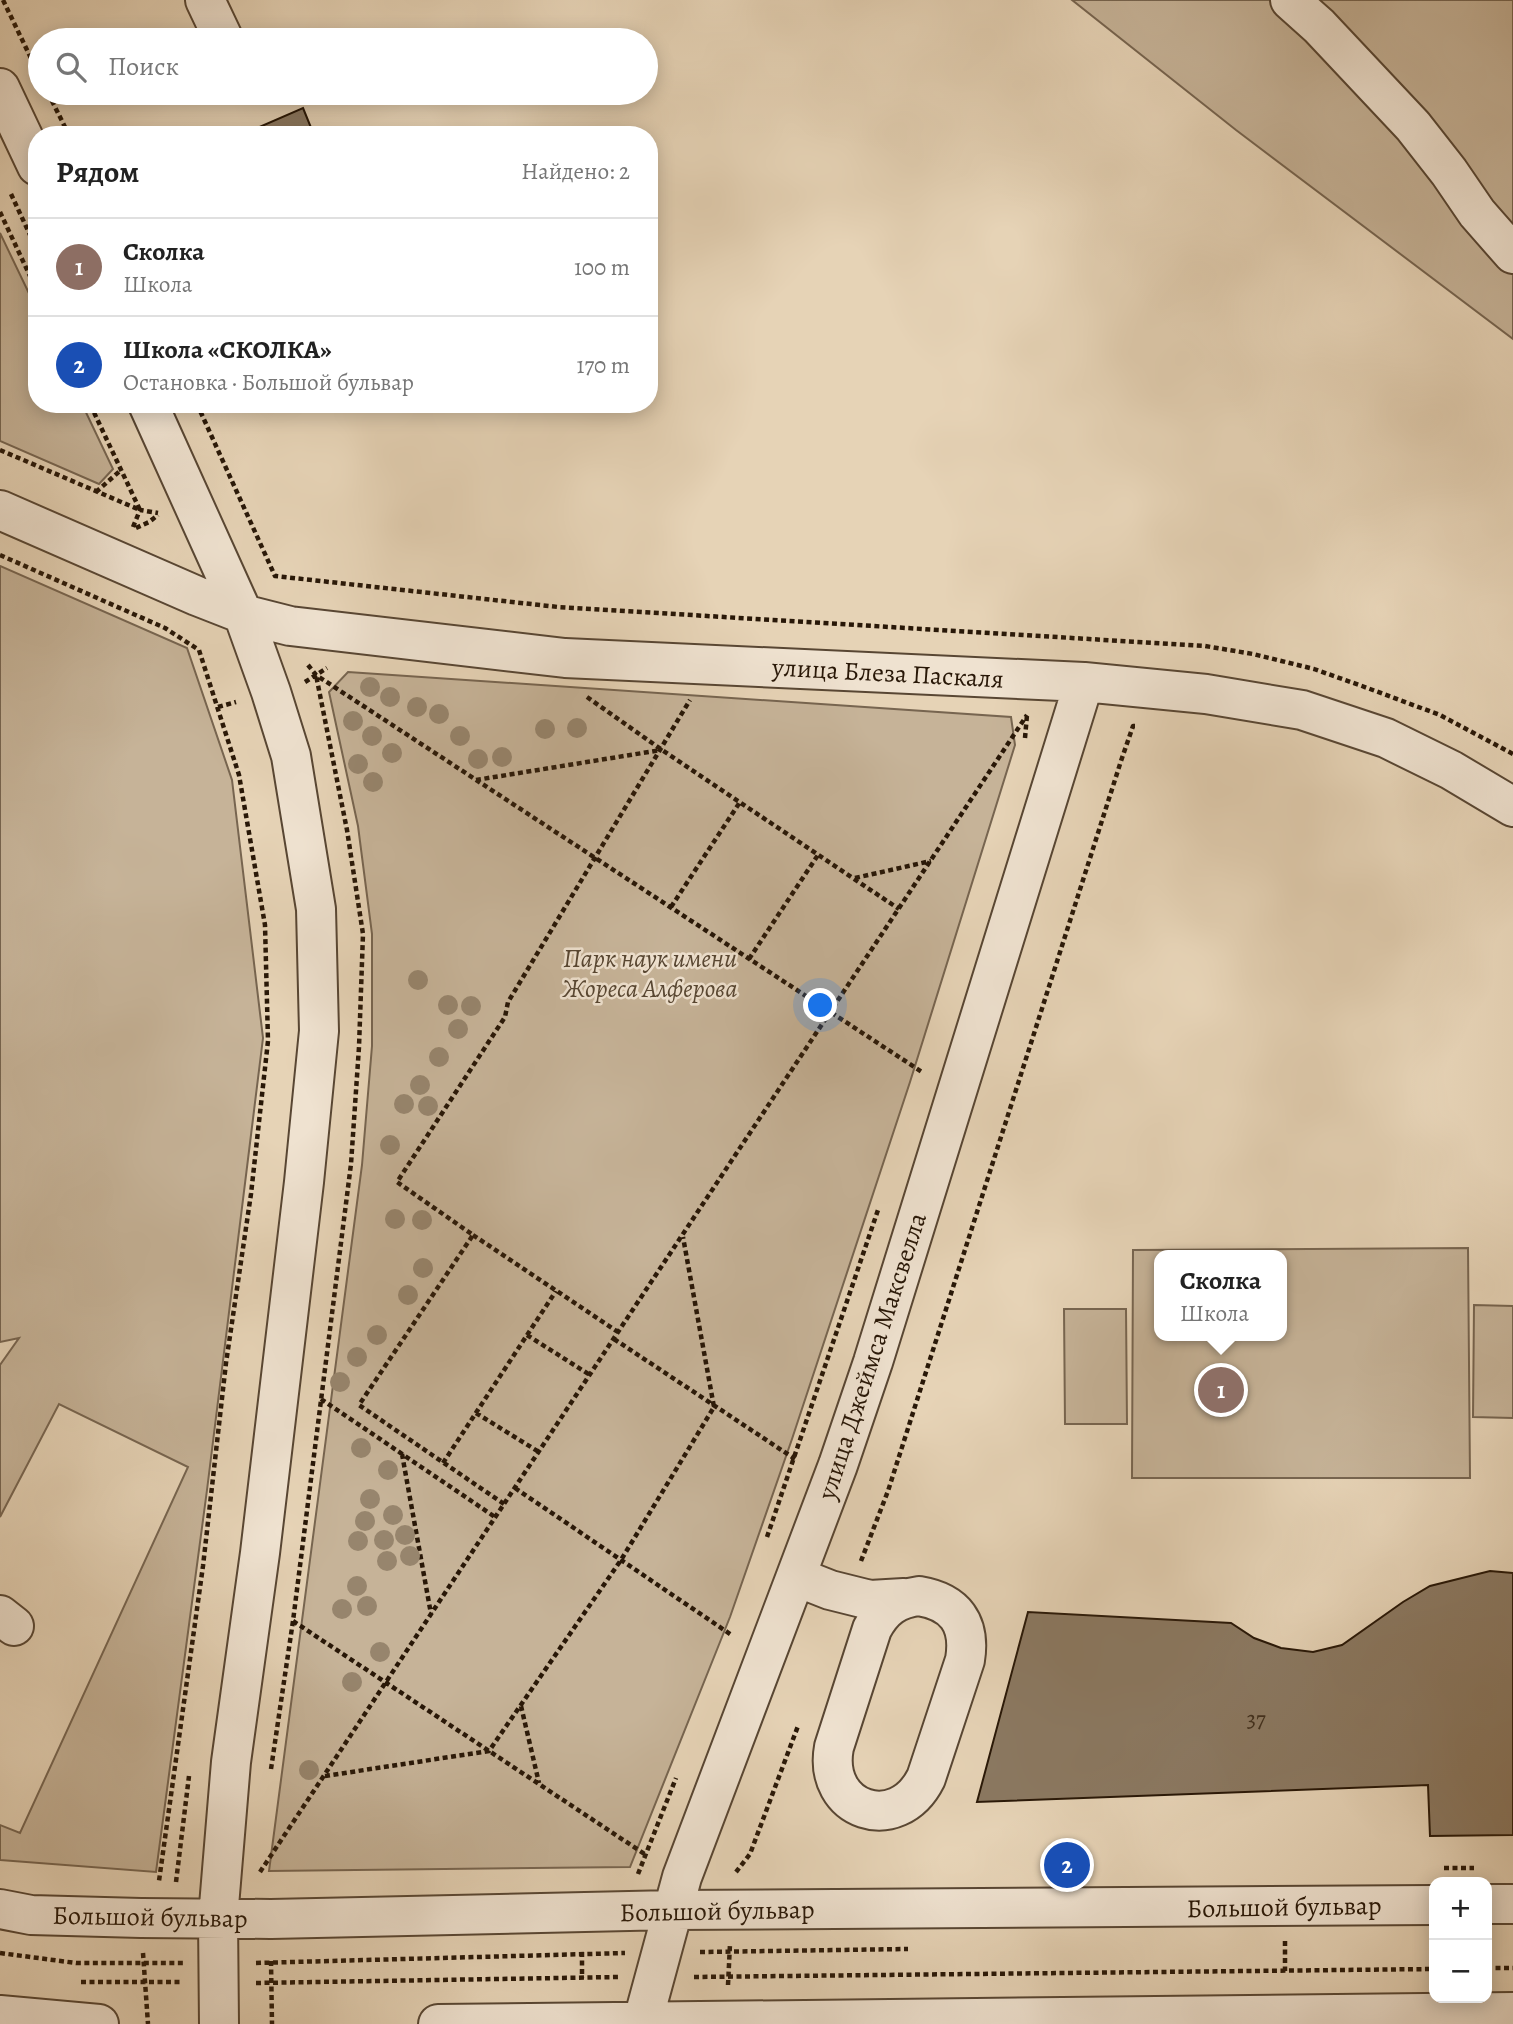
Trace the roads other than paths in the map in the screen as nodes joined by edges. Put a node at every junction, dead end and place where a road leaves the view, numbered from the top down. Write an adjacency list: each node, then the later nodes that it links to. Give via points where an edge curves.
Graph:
1 (205, 0): 3 (street)
2 (1290, 0): 6 (street, via 1413,127)
3 (219, 28)
4 (0, 88): 5 (street)
5 (21, 174)
6 (1513, 254)
7 (150, 413): 9 (street, via 176,506 221,568)
8 (0, 510): 9 (street, улица Блеза Паскаля, via 125,539)
9 (243, 614): 10 (street, улица Блеза Паскаля, via 290,626 565,658); 19 (street, via 291,756 316,909 319,1031 260,1553 231,1762)
10 (1084, 682): 11 (street, улица Блеза Паскаля, via 1206,694 1302,710 1386,738); 12 (street, улица Джеймса Максвелла, via 873,1362)
11 (1513, 807)
12 (797, 1577): 13 (street, via 848,1596); 18 (street, улица Джеймса Максвелла)
13 (904, 1598): 13 (street, via 879,1615 872,1629 831,1762 837,1784 864,1809 895,1808 919,1791 965,1660 965,1630 948,1605 919,1595)
14 (1492, 1904): 15 (street)
15 (1513, 1904)
16 (1429, 1905): 18 (street, Большой бульвар)
17 (0, 1909): 19 (street, Большой бульвар, via 31,1914)
18 (673, 1910): 19 (street, Большой бульвар); 22 (street, улица Джеймса Максвелла, via 674,1964)
19 (218, 1918): 24 (street)
20 (1513, 2012): 22 (street)
21 (0, 2015): 23 (street)
22 (643, 2022): 25 (street)
23 (99, 2024)
24 (219, 2024)
25 (438, 2024)

